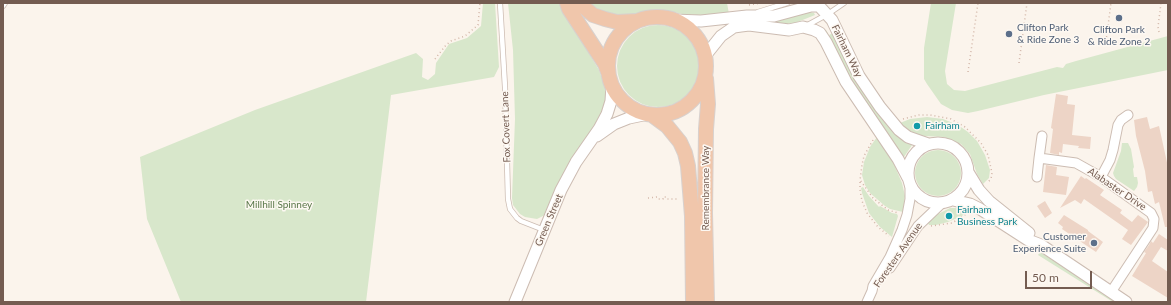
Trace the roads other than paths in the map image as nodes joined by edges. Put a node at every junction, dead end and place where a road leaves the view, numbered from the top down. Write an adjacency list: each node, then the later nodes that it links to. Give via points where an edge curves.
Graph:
1 (5, 3): 7 (lane)
2 (500, 3): 28 (lane, Fox Covert Lane, via 508,199 510,209 517,218)
3 (567, 3): 15 (highway, via 605,64)
4 (579, 3): 11 (highway, via 593,15 604,19 617,22)
5 (787, 3): 8 (lane)
6 (844, 3): 9 (lane)
7 (3, 6)
8 (748, 11): 9 (street, Fairham Way, via 774,16 813,5 820,6); 10 (street, via 701,21)
9 (828, 14): 12 (lane); 20 (street, Fairham Way, via 859,76 889,120 913,139)
10 (673, 20): 11 (highway, via 655,17); 13 (highway, via 685,25 694,34)
11 (637, 21): 15 (highway, via 625,28 611,50 608,63)
12 (803, 27): 13 (street, via 789,30 749,25 734,27 716,40); 25 (street, Fairham Way, via 823,36 846,82 898,159)
13 (705, 56): 14 (highway)
14 (705, 74): 16 (highway, via 701,88 681,109 667,114); 34 (highway, Remembrance Way, via 708,104 705,213)
15 (610, 80): 16 (highway, via 622,101 638,111); 19 (street, Green Street, via 611,101 607,114)
16 (650, 114): 19 (street, Green Street, via 614,124); 33 (highway, Remembrance Way, via 667,126 680,142 688,166 692,216)
17 (1128, 115): 24 (street, via 1118,125 1110,160)
18 (1042, 136): 21 (street)
19 (590, 141): 28 (street, Green Street, via 566,181)
20 (928, 144): 22 (street, via 939,143 955,148 966,161); 25 (street, via 918,150 910,160)
21 (1039, 158): 23 (street); 24 (street, Alabaster Drive, via 1076,163)
22 (968, 172): 26 (street, via 966,185); 29 (street, via 989,201)
23 (1036, 177)
24 (1101, 177): 31 (street, Alabaster Drive, via 1148,209 1154,219 1153,228)
25 (909, 182): 27 (street, via 920,198 933,204); 30 (street, Foresters Avenue, via 910,199 907,215 896,244)
26 (953, 200): 27 (street); 29 (street, via 972,205 1028,240)
27 (941, 204): 30 (street, Foresters Avenue, via 923,220 877,288)
28 (544, 230): 32 (street, Green Street)
29 (1041, 245): 31 (street)
30 (872, 291): 35 (street, Foresters Avenue)
31 (1112, 292): 36 (street)
32 (515, 302)
33 (693, 302)
34 (707, 302)
35 (867, 302)
36 (1126, 302)

